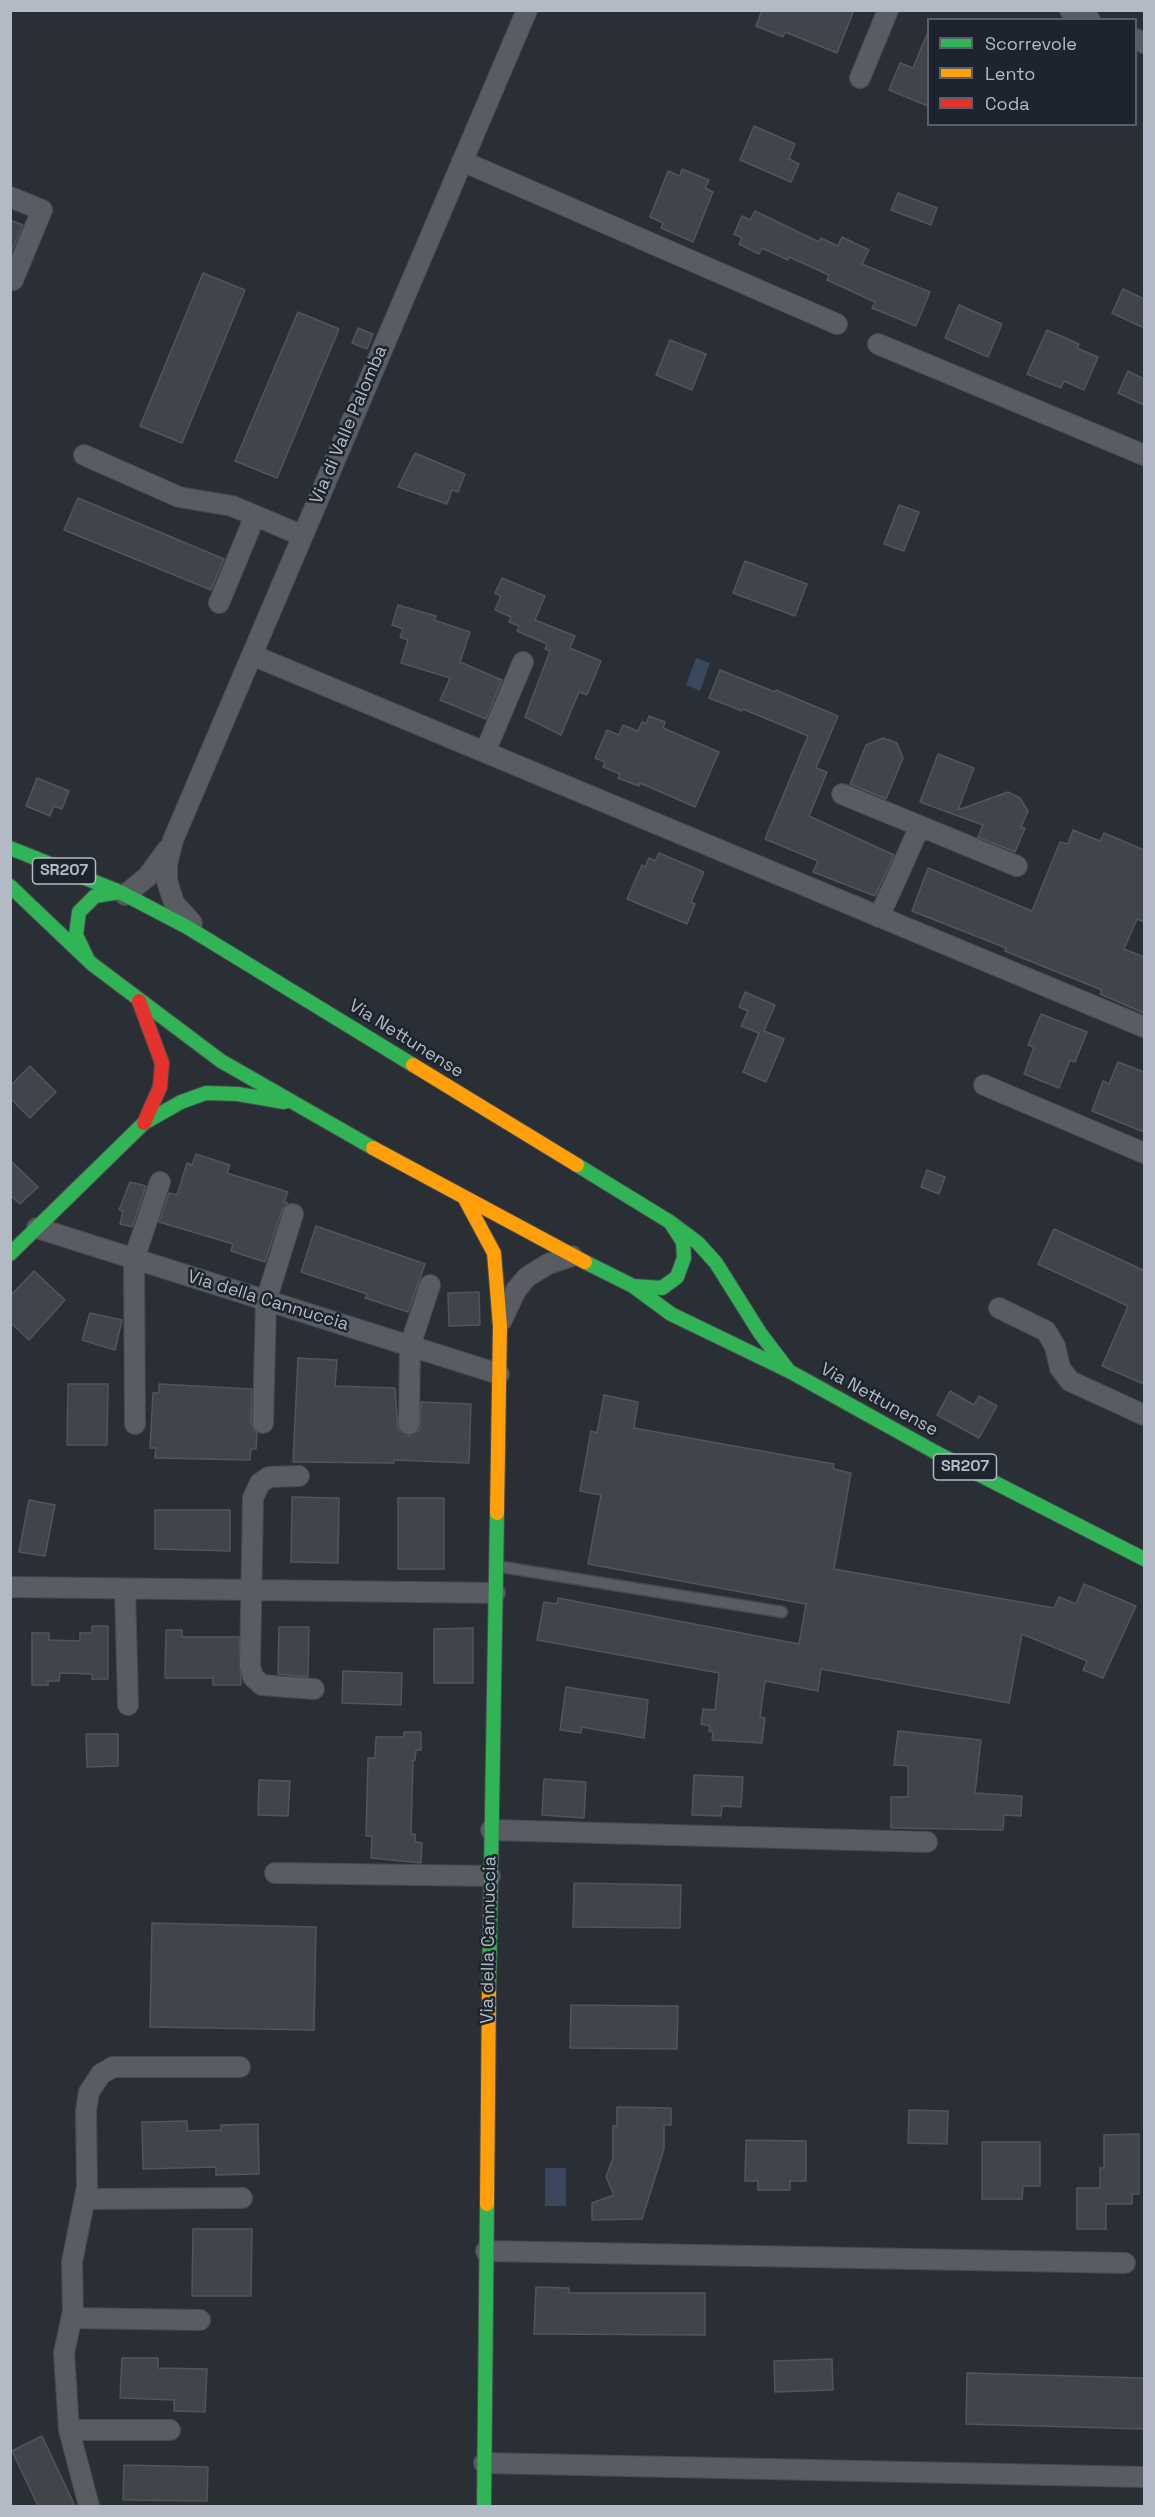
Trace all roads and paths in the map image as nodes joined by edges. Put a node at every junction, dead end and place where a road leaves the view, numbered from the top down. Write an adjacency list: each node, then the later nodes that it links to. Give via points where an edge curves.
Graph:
1 (527, 10): 6 (street, Via di Valle Palomba)
2 (888, 10): 5 (street)
3 (1070, 10): 4 (street)
4 (1086, 18)
5 (860, 78)
6 (462, 161): 9 (street); 14 (street, Via di Valle Palomba)
7 (10, 197): 8 (street, via 42,210)
8 (13, 280)
9 (837, 324)
10 (878, 344): 12 (street)
11 (84, 455): 13 (street, via 179,497 220,502)
12 (1144, 455)
13 (255, 516): 14 (street); 15 (street)
14 (301, 535): 16 (street, Via di Valle Palomba)
15 (219, 603)
16 (252, 655): 18 (street); 21 (street, Via di Valle Palomba)
17 (523, 662): 18 (street)
18 (485, 752): 26 (street)
19 (842, 794): 20 (street)
20 (920, 826): 23 (street); 26 (street)
21 (173, 840): 25 (street, Via di Valle Palomba, via 147,877); 27 (street, Via di Valle Palomba, via 166,870 174,903 191,922)
22 (10, 848): 25 (main road, Via Nettunense / SR207)
23 (1017, 866)
24 (10, 886): 28 (main road, Via Nettunense / SR207)
25 (122, 893): 27 (main road, Via Nettunense); 28 (main road, Via Nettunense / SR207, via 95,896 79,912 77,942)
26 (879, 917): 30 (street)
27 (229, 951): 38 (main road, Via Nettunense)
28 (92, 964): 29 (main road, Via Nettunense)
29 (139, 1001): 32 (main road, Via Nettunense, via 202,1048); 33 (main road, via 162,1063 160,1087)
30 (1144, 1027)
31 (984, 1084): 34 (street)
32 (292, 1104): 33 (main road, via 254,1095 206,1093); 36 (main road, Via Nettunense)
33 (144, 1123): 39 (main road)
34 (1144, 1153)
35 (160, 1182): 42 (street)
36 (465, 1199): 41 (main road, Via Nettunense); 47 (main road, Via della Cannuccia, via 494,1253)
37 (292, 1214): 45 (street)
38 (670, 1222): 44 (main road, Via Nettunense, via 684,1250 677,1277 662,1288); 49 (main road, Via Nettunense / SR207, via 716,1263)
39 (37, 1228): 40 (main road); 42 (street, Via della Cannuccia)
40 (10, 1254)
41 (572, 1256): 44 (main road, Via Nettunense); 47 (street, Via della Cannuccia, via 541,1268 522,1282)
42 (134, 1259): 45 (street, Via della Cannuccia); 53 (street)
43 (430, 1284): 48 (street)
44 (633, 1286): 49 (main road, Via Nettunense / SR207, via 671,1314)
45 (266, 1301): 48 (street, Via della Cannuccia); 52 (street)
46 (999, 1308): 51 (street, via 1046,1331 1055,1346 1060,1368 1070,1381)
47 (500, 1326): 50 (main road, Via della Cannuccia)
48 (410, 1346): 50 (street, Via della Cannuccia); 54 (street)
49 (789, 1371): 56 (main road, Via Nettunense / SR207, via 935,1452)
50 (499, 1374): 57 (main road, Via della Cannuccia)
51 (1144, 1415)
52 (263, 1423)
53 (135, 1424)
54 (409, 1424)
55 (299, 1476): 60 (street, via 269,1477 255,1492)
56 (1144, 1559)
57 (495, 1566): 61 (main road, Via della Cannuccia); 62 (lane)
58 (10, 1587): 59 (street)
59 (125, 1589): 60 (street); 64 (street)
60 (252, 1590): 61 (street); 63 (street, via 253,1677 270,1687)
61 (495, 1593): 65 (main road, Via della Cannuccia)
62 (782, 1612)
63 (314, 1689)
64 (128, 1705)
65 (491, 1830): 66 (street); 68 (main road, Via della Cannuccia)
66 (927, 1842)
67 (275, 1873): 68 (street)
68 (490, 1876): 72 (main road, Via della Cannuccia)
69 (240, 2067): 71 (street, via 122,2066 101,2074 87,2098)
70 (242, 2198): 71 (street)
71 (86, 2199): 74 (street, via 72,2262)
72 (486, 2251): 73 (street); 78 (main road, Via della Cannuccia)
73 (1125, 2263)
74 (72, 2318): 75 (street); 76 (street, via 64,2353)
75 (200, 2320)
76 (69, 2430): 77 (street); 80 (street)
77 (170, 2430)
78 (484, 2463): 79 (street); 81 (main road, Via della Cannuccia)
79 (1144, 2477)
80 (89, 2506)
81 (484, 2506)

